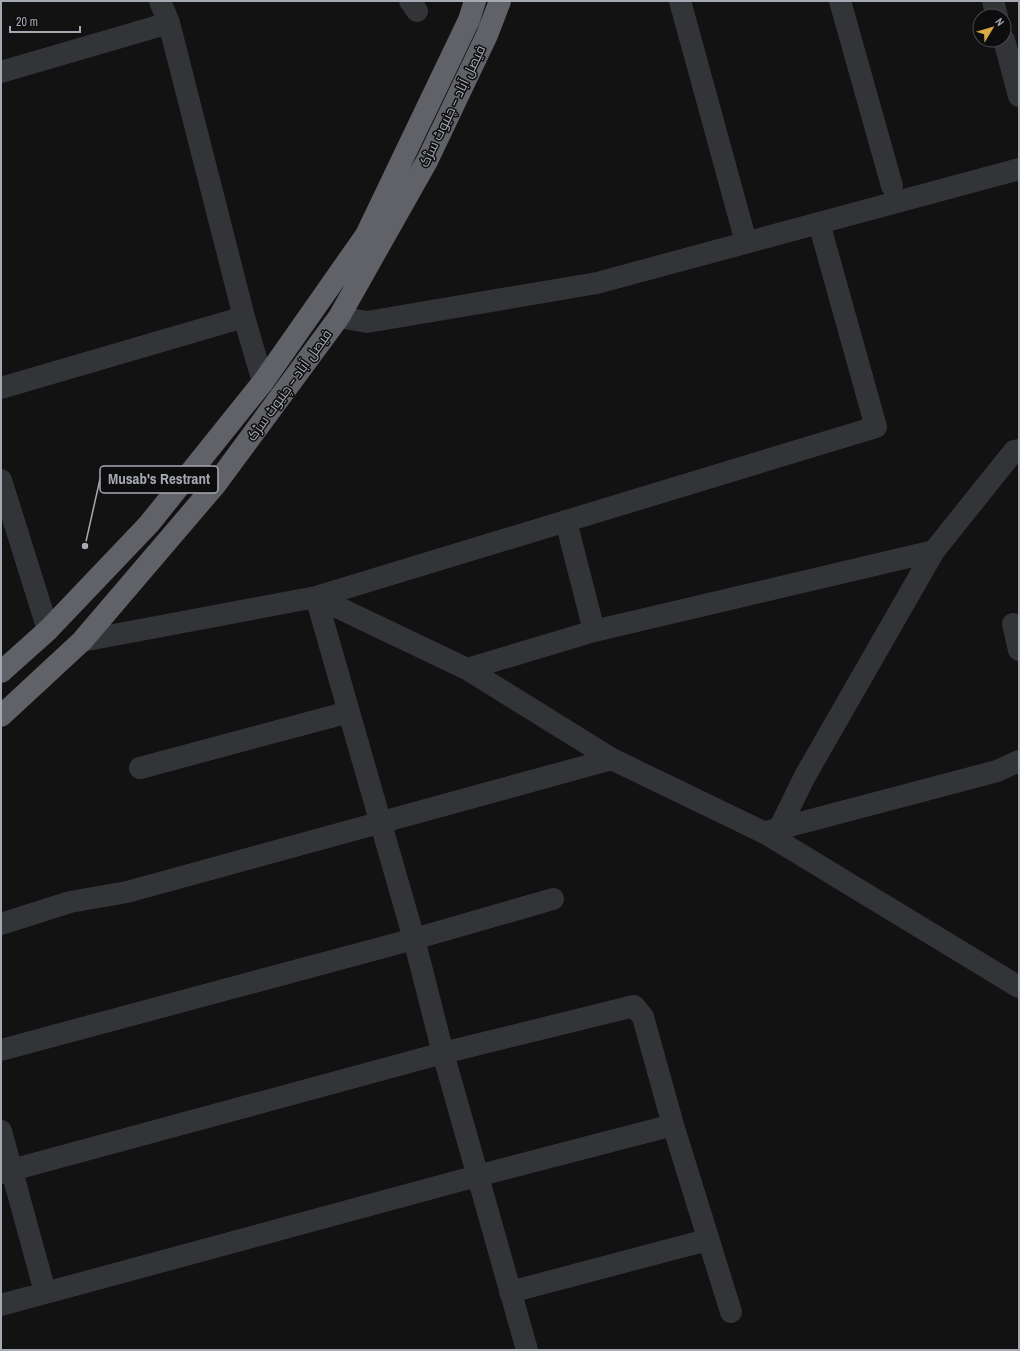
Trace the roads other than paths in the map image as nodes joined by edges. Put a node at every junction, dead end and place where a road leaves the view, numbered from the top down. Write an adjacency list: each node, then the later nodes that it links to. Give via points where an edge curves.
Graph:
1 (160, 1): 6 (street)
2 (475, 1): 16 (highway, فیصل آباد – چنیوٹ سڑک, via 469,20 366,235)
3 (500, 1): 15 (highway, فیصل آباد – چنیوٹ سڑک, via 427,161)
4 (680, 1): 13 (street)
5 (840, 1): 11 (street)
6 (168, 24): 8 (street); 14 (street)
7 (1006, 48): 9 (street)
8 (1, 72)
9 (1019, 96)
10 (1019, 169): 12 (street)
11 (892, 186)
12 (819, 223): 13 (street); 20 (street, via 876,427)
13 (746, 242): 15 (street, via 597,282 367,322)
14 (244, 317): 16 (street); 17 (street)
15 (339, 317): 26 (highway, فیصل آباد – چنیوٹ سڑک, via 216,484)
16 (263, 382): 24 (highway, فیصل آباد – چنیوٹ سڑک, via 149,524)
17 (1, 388)
18 (1019, 450): 21 (street, via 1014,451)
19 (1, 480): 24 (street)
20 (566, 521): 22 (street); 25 (street)
21 (934, 551): 25 (street); 36 (street)
22 (316, 597): 26 (street); 28 (street); 30 (street)
23 (1013, 624): 27 (street)
24 (48, 630): 29 (highway, فیصل آباد – چنیوٹ سڑک)
25 (594, 631): 28 (street)
26 (82, 641): 31 (highway, فیصل آباد – چنیوٹ سڑک)
27 (1019, 650)
28 (467, 669): 32 (street)
29 (1, 672)
30 (349, 712): 34 (street); 35 (street)
31 (1, 716)
32 (612, 759): 35 (street); 36 (street)
33 (1019, 761): 36 (street, via 997,771)
34 (140, 768)
35 (381, 821): 38 (street, via 127,892 70,902); 39 (street)
36 (772, 831): 40 (street)
37 (553, 899): 39 (street)
38 (1, 924)
39 (414, 939): 41 (street); 42 (street)
40 (1019, 987)
41 (1, 1050)
42 (443, 1053): 43 (street, via 634,1006 643,1017); 45 (street); 46 (street)
43 (673, 1125): 46 (street); 47 (street)
44 (1, 1131): 45 (street)
45 (6, 1172): 48 (street)
46 (477, 1176): 48 (street); 49 (street)
47 (707, 1240): 49 (street); 51 (street)
48 (45, 1292): 50 (street)
49 (510, 1292): 52 (street)
50 (1, 1305)
51 (731, 1312)
52 (527, 1350)

